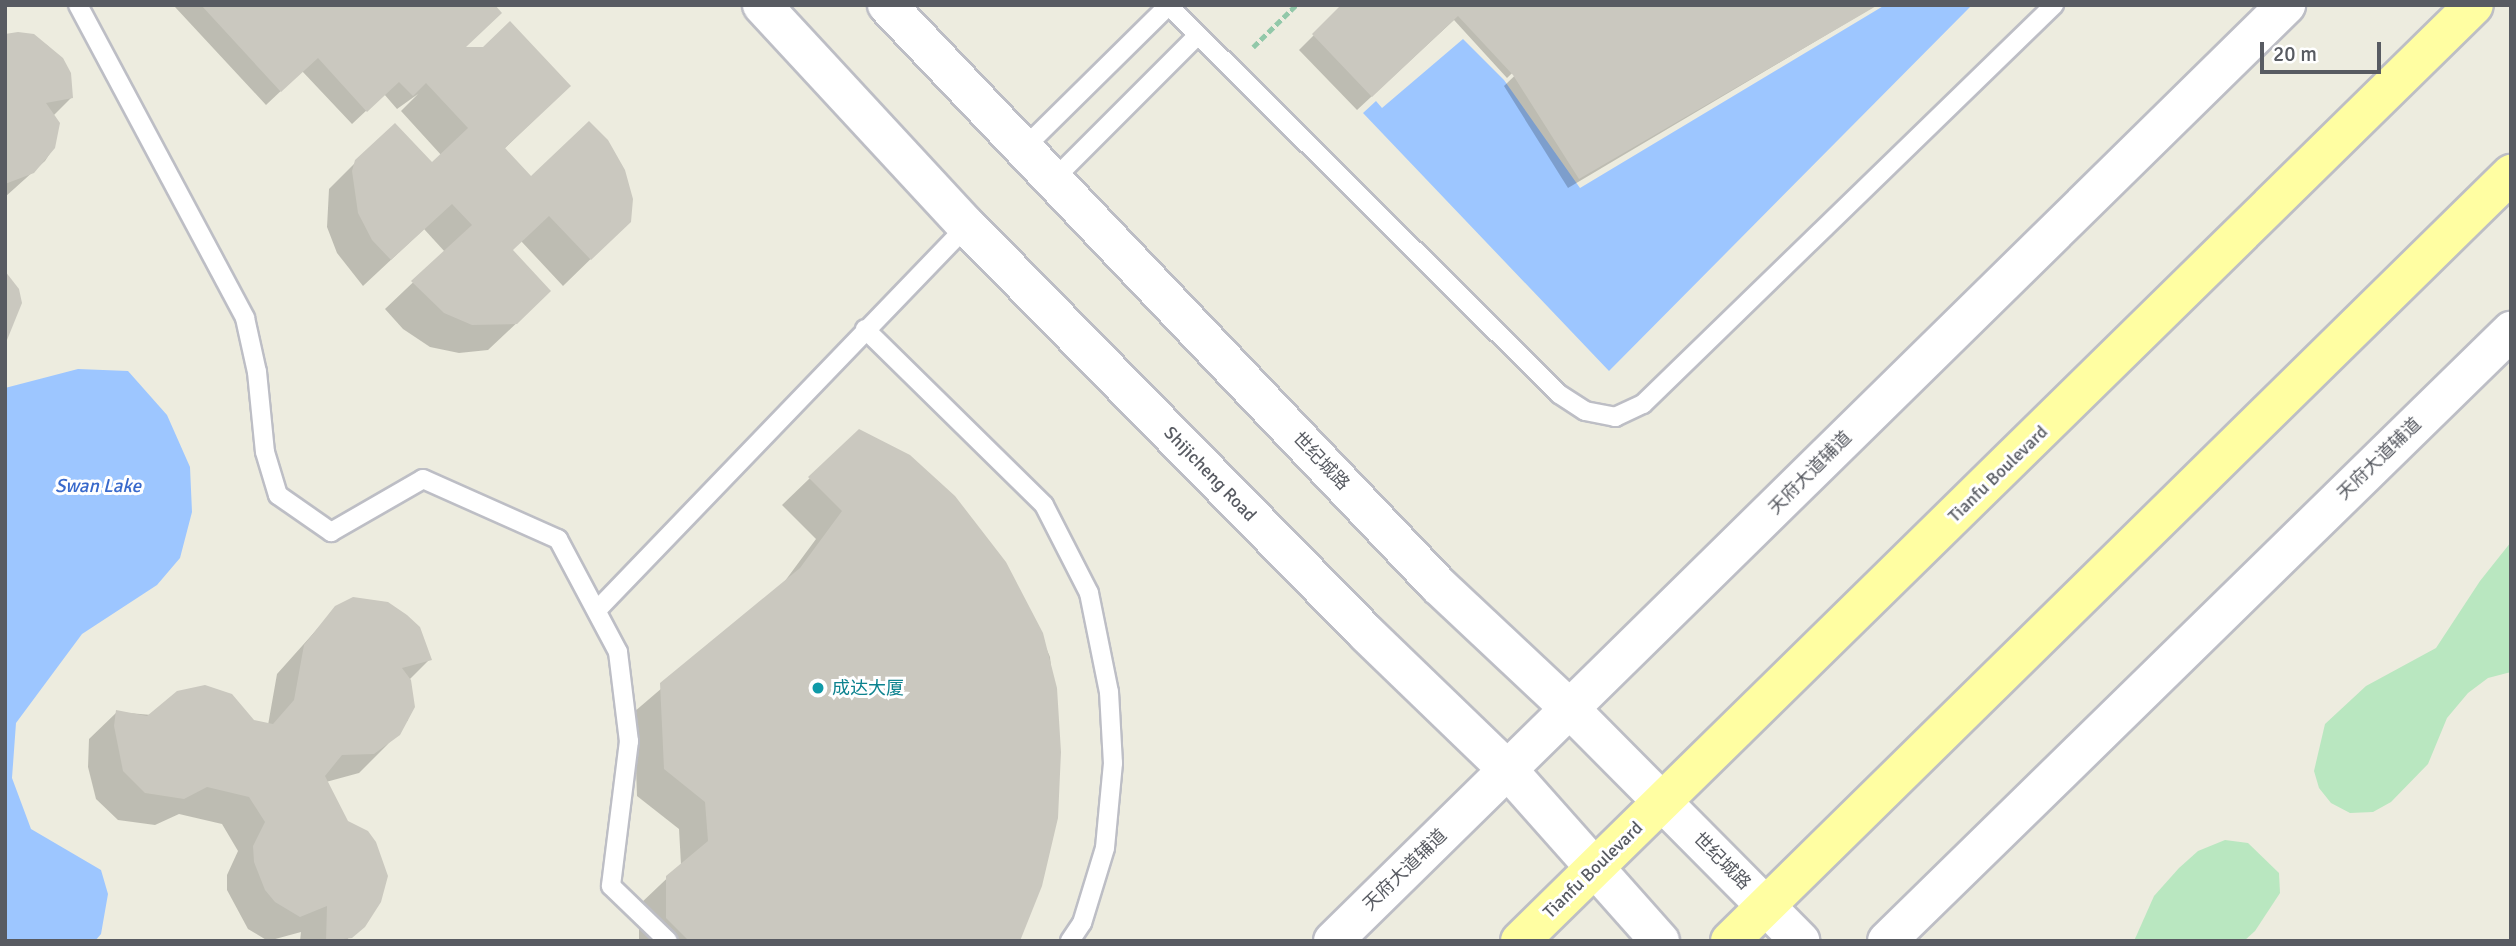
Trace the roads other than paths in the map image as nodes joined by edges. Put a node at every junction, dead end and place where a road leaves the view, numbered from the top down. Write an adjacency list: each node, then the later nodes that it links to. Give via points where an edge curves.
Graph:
1 (78, 5): 15 (lane, via 245,318 257,372 265,452 278,495 331,532 423,479 558,539)
2 (762, 5): 12 (main road, Shijicheng Road)
3 (887, 5): 9 (main road, 世纪城路)
4 (2054, 5): 8 (lane, via 1643,404 1615,418 1585,411 1559,394)
5 (2287, 5): 16 (main road, 天府大道辅道)
6 (2474, 5): 18 (main road, Tianfu Boulevard)
7 (1168, 6): 8 (lane); 9 (lane)
8 (1197, 36): 11 (lane)
9 (1023, 149): 11 (main road, 世纪城路)
10 (2511, 174): 20 (main road)
11 (1052, 180): 16 (main road, 世纪城路, via 1439,586)
12 (967, 226): 13 (lane); 17 (main road, Shijicheng Road, via 1367,634)
13 (865, 329): 15 (lane); 22 (lane, via 1044,505 1089,593 1110,692 1113,763 1105,848 1082,923)
14 (2511, 331): 28 (main road, 天府大道辅道)
15 (598, 609): 21 (lane, via 618,652 629,741 611,886)
16 (1570, 709): 17 (main road, 天府大道辅道); 18 (main road, 世纪城路)
17 (1508, 770): 19 (main road, Shijicheng Road); 23 (main road, 天府大道辅道)
18 (1663, 802): 19 (main road, Tianfu Boulevard); 20 (main road, 世纪城路)
19 (1593, 870): 24 (main road, Tianfu Boulevard); 25 (main road, Shijicheng Road)
20 (1766, 906): 26 (main road); 27 (main road, 世纪城路)
21 (668, 941)
22 (1070, 941)
23 (1333, 941)
24 (1520, 941)
25 (1660, 941)
26 (1730, 941)
27 (1800, 941)
28 (1887, 941)

